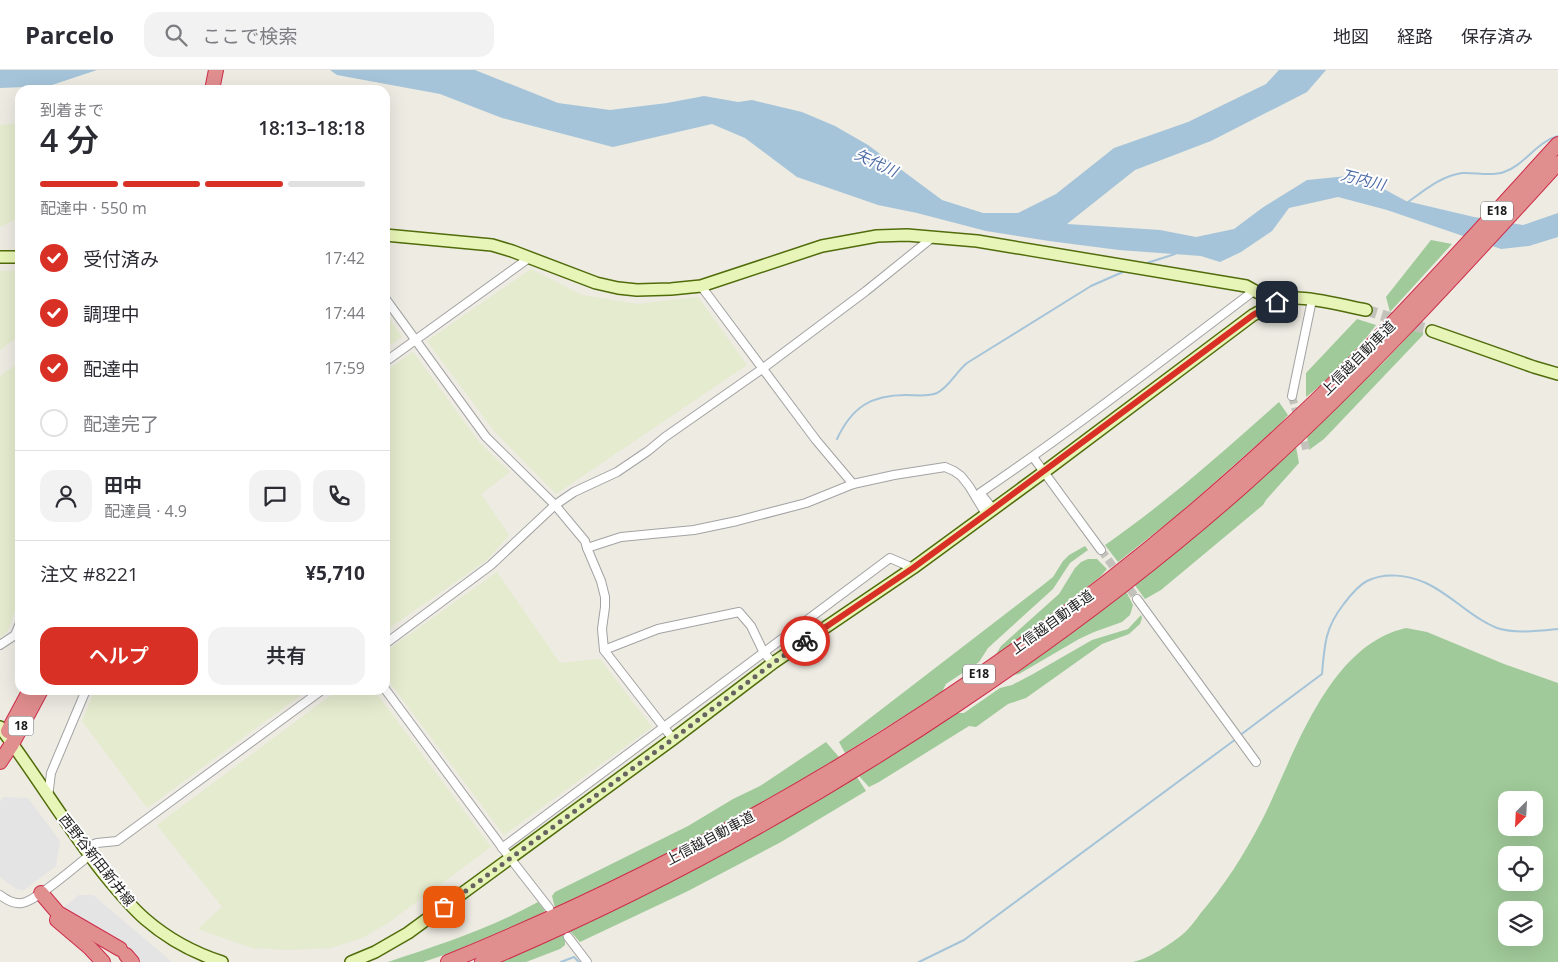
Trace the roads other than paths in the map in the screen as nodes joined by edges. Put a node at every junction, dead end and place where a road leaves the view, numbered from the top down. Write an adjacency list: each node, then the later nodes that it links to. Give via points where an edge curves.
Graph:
1 (216, 70): 2 (highway)
2 (213, 85)
3 (1558, 144): 10 (highway, E18)
4 (1558, 163): 10 (highway, E18)
5 (390, 235): 9 (main road, via 492,245)
6 (933, 237): 11 (main road, via 877,236 822,246); 12 (main road, via 987,242); 20 (street)
7 (0, 257): 8 (main road)
8 (15, 257)
9 (529, 258): 11 (main road, via 618,288 657,290); 18 (street)
10 (1440, 283): 57 (highway, 上信越自動車道 / E18, via 1196,509 1101,586 1012,652 890,734 718,834 586,902); 61 (highway, 上信越自動車道 / E18, via 1365,371 1245,484 1155,561 1032,653 900,742 756,828 633,893)
11 (701, 286): 20 (street)
12 (1255, 290): 14 (main road); 23 (street)
13 (1312, 300): 14 (main road, via 1292,298); 16 (main road); 22 (street)
14 (1277, 302): 24 (main road, via 1253,315)
15 (390, 305): 18 (street)
16 (1366, 310)
17 (1432, 331): 21 (main road)
18 (415, 340): 19 (street); 26 (street, via 486,437)
19 (390, 358)
20 (762, 369): 25 (street); 26 (street, via 617,472 574,492)
21 (1558, 374)
22 (1292, 396)
23 (1033, 457): 24 (street); 27 (street, via 980,493)
24 (1044, 472): 27 (main road); 29 (street)
25 (852, 484): 27 (street, via 945,467 960,476); 28 (street, via 806,503 737,521 694,530 621,537)
26 (556, 505): 28 (street); 33 (street, via 492,565)
27 (989, 512): 30 (main road)
28 (587, 548): 35 (street, via 605,598)
29 (1101, 550)
30 (913, 568): 36 (street, via 890,558); 37 (main road)
31 (1137, 599): 47 (street)
32 (15, 636): 34 (street)
33 (390, 640)
34 (0, 646)
35 (604, 650): 36 (street, via 658,629 739,612 751,626); 43 (street)
36 (764, 653): 37 (street); 43 (street)
37 (773, 663): 45 (main road)
38 (27, 695): 44 (highway, 18)
39 (37, 695): 44 (highway, 18)
40 (84, 695): 48 (street, via 51,773)
41 (315, 695): 50 (street, via 117,841 97,843)
42 (389, 695): 49 (street)
43 (664, 728): 45 (street); 49 (street)
44 (4, 737): 46 (highway, 18); 48 (main road, 西野谷新田新井線)
45 (673, 739): 51 (main road)
46 (0, 762)
47 (1256, 762)
48 (48, 797): 50 (main road, 西野谷新田新井線)
49 (502, 848): 51 (street)
50 (87, 852): 53 (street); 59 (main road, 西野谷新田新井線, via 122,896 152,925 190,950)
51 (510, 858): 54 (street); 60 (main road, via 408,934)
52 (0, 895): 53 (street, via 8,901 20,903)
53 (38, 895): 56 (highway, via 58,913); 58 (highway, via 42,907)
54 (550, 908)
55 (568, 937): 62 (street)
56 (126, 955)
57 (449, 961)
58 (103, 962)
59 (222, 962)
60 (350, 962)
61 (482, 962)
62 (587, 962)

